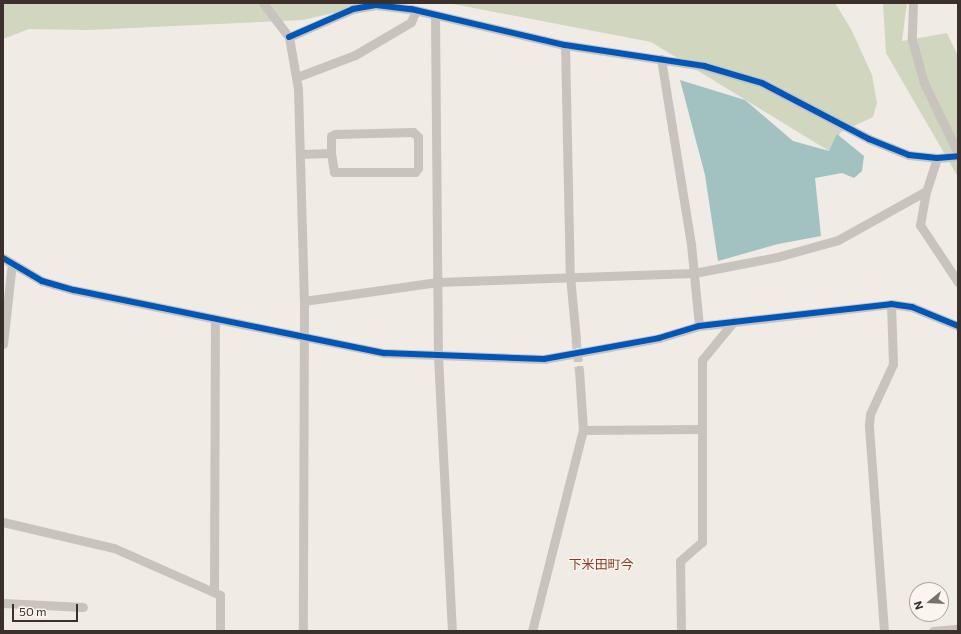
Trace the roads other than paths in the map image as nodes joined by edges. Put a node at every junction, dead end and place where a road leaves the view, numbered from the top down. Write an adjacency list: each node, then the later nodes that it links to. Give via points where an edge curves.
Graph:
1 (263, 3): 5 (street)
2 (913, 3): 11 (street, via 912,40 924,83)
3 (416, 10): 4 (street); 5 (street, via 376,5 353,9); 8 (street, via 411,22 355,55)
4 (435, 15): 6 (street); 18 (street)
5 (289, 37): 8 (street)
6 (565, 46): 7 (street); 17 (street)
7 (661, 59): 12 (street, via 704,66 762,83 869,139 909,155); 16 (street)
8 (297, 77): 10 (street)
9 (331, 153): 9 (street, via 334,172 415,172 418,168 418,137 413,132 335,134 331,136); 10 (street)
10 (300, 154): 20 (street)
11 (958, 154): 12 (street)
12 (937, 158): 13 (street)
13 (926, 191): 16 (street, via 838,240 777,257); 19 (street, via 920,225)
14 (3, 258): 15 (street)
15 (12, 263): 22 (street, via 42,281); 28 (street)
16 (694, 273): 17 (street); 24 (street)
17 (570, 276): 18 (street); 27 (street)
18 (438, 282): 20 (street); 29 (street)
19 (958, 282)
20 (304, 301): 26 (street)
21 (891, 304): 23 (street); 25 (street, via 912,307); 43 (street, via 893,364 870,414 869,425)
22 (216, 321): 26 (street); 34 (street)
23 (734, 322): 24 (street); 31 (street, via 702,360)
24 (699, 326): 29 (street, via 659,338 544,359)
25 (958, 326)
26 (303, 335): 29 (street, via 385,353); 39 (street)
27 (576, 339)
28 (3, 344)
29 (438, 356): 40 (street)
30 (579, 370): 32 (street)
31 (700, 429): 32 (street); 42 (street, via 702,542 680,562)
32 (583, 430): 41 (street)
33 (3, 522): 34 (street, via 114,548)
34 (214, 592): 38 (street, via 220,595)
35 (3, 603): 36 (street)
36 (83, 607)
37 (958, 629): 44 (street)
38 (220, 631)
39 (303, 631)
40 (452, 631)
41 (532, 631)
42 (681, 631)
43 (884, 631)
44 (933, 631)

